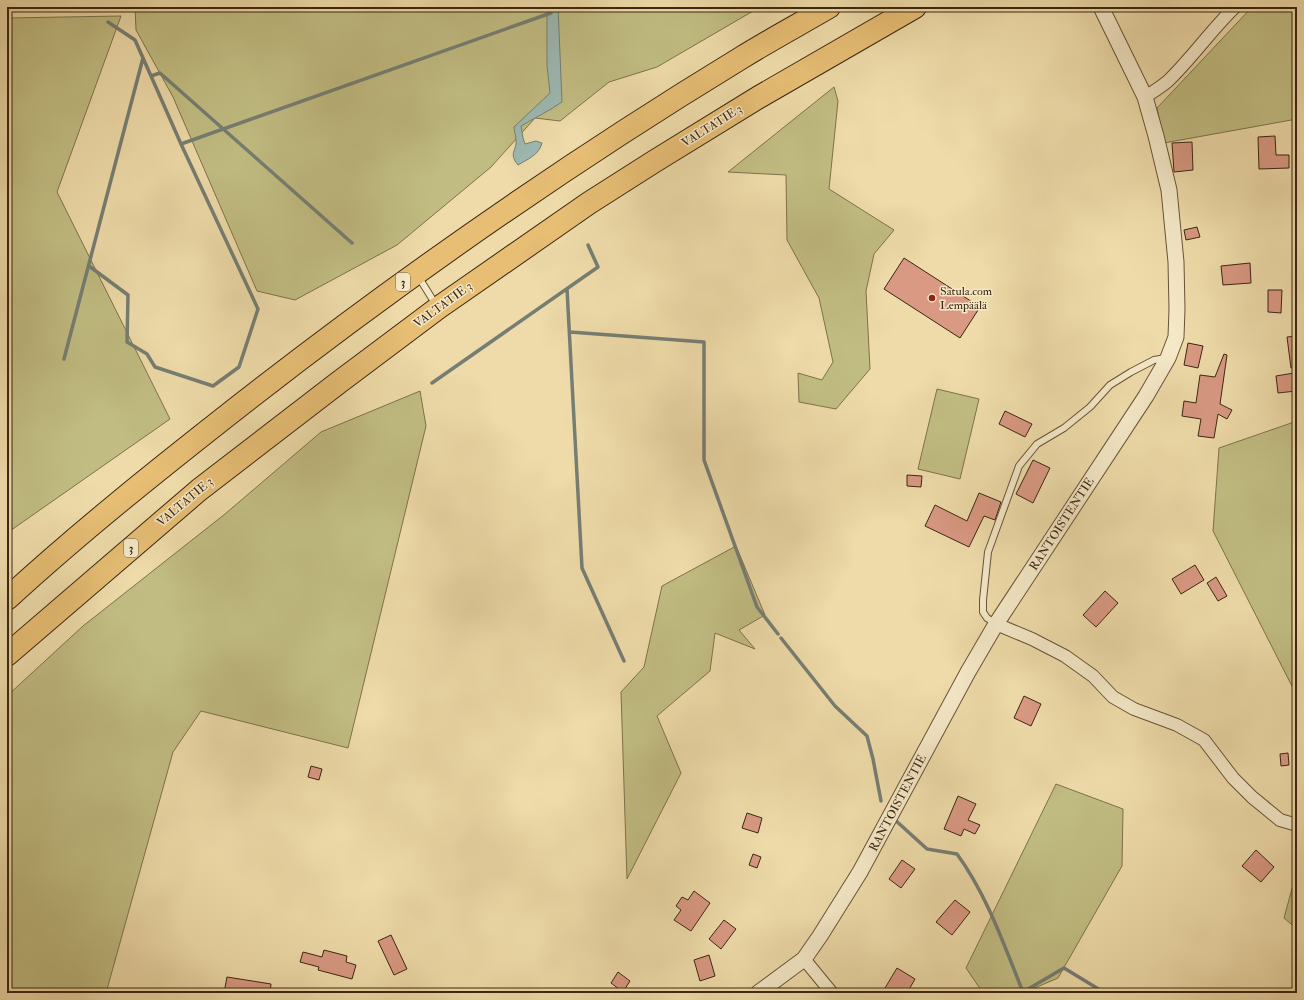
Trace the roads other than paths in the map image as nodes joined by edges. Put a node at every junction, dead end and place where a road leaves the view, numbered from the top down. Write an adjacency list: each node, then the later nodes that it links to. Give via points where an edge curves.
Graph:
1 (829, 7): 6 (highway, 3, via 742,57 623,132)
2 (915, 7): 7 (highway, VALTATIE 3 / 3, via 759,97 655,161)
3 (1101, 7): 5 (street, RANTOISTENTIE)
4 (1235, 7): 5 (street, via 1167,82)
5 (1145, 97): 8 (street, RANTOISTENTIE, via 1169,190 1176,262 1176,337)
6 (416, 273): 7 (lane); 9 (highway, 3, via 304,355 179,453 51,559)
7 (438, 308): 11 (highway, VALTATIE 3 / 3, via 199,490)
8 (1168, 358): 10 (street, RANTOISTENTIE, via 1146,396); 10 (lane, via 1154,360 1110,385 1079,416 1037,444 1019,466 988,552 983,612)
9 (7, 599)
10 (996, 624): 12 (street, via 1065,656 1093,676 1113,697 1134,709 1177,725 1204,740 1233,778 1252,797 1280,820); 13 (street, RANTOISTENTIE, via 860,872)
11 (7, 655)
12 (1297, 825)
13 (804, 959): 14 (street, RANTOISTENTIE); 15 (street)
14 (758, 993)
15 (832, 993)

